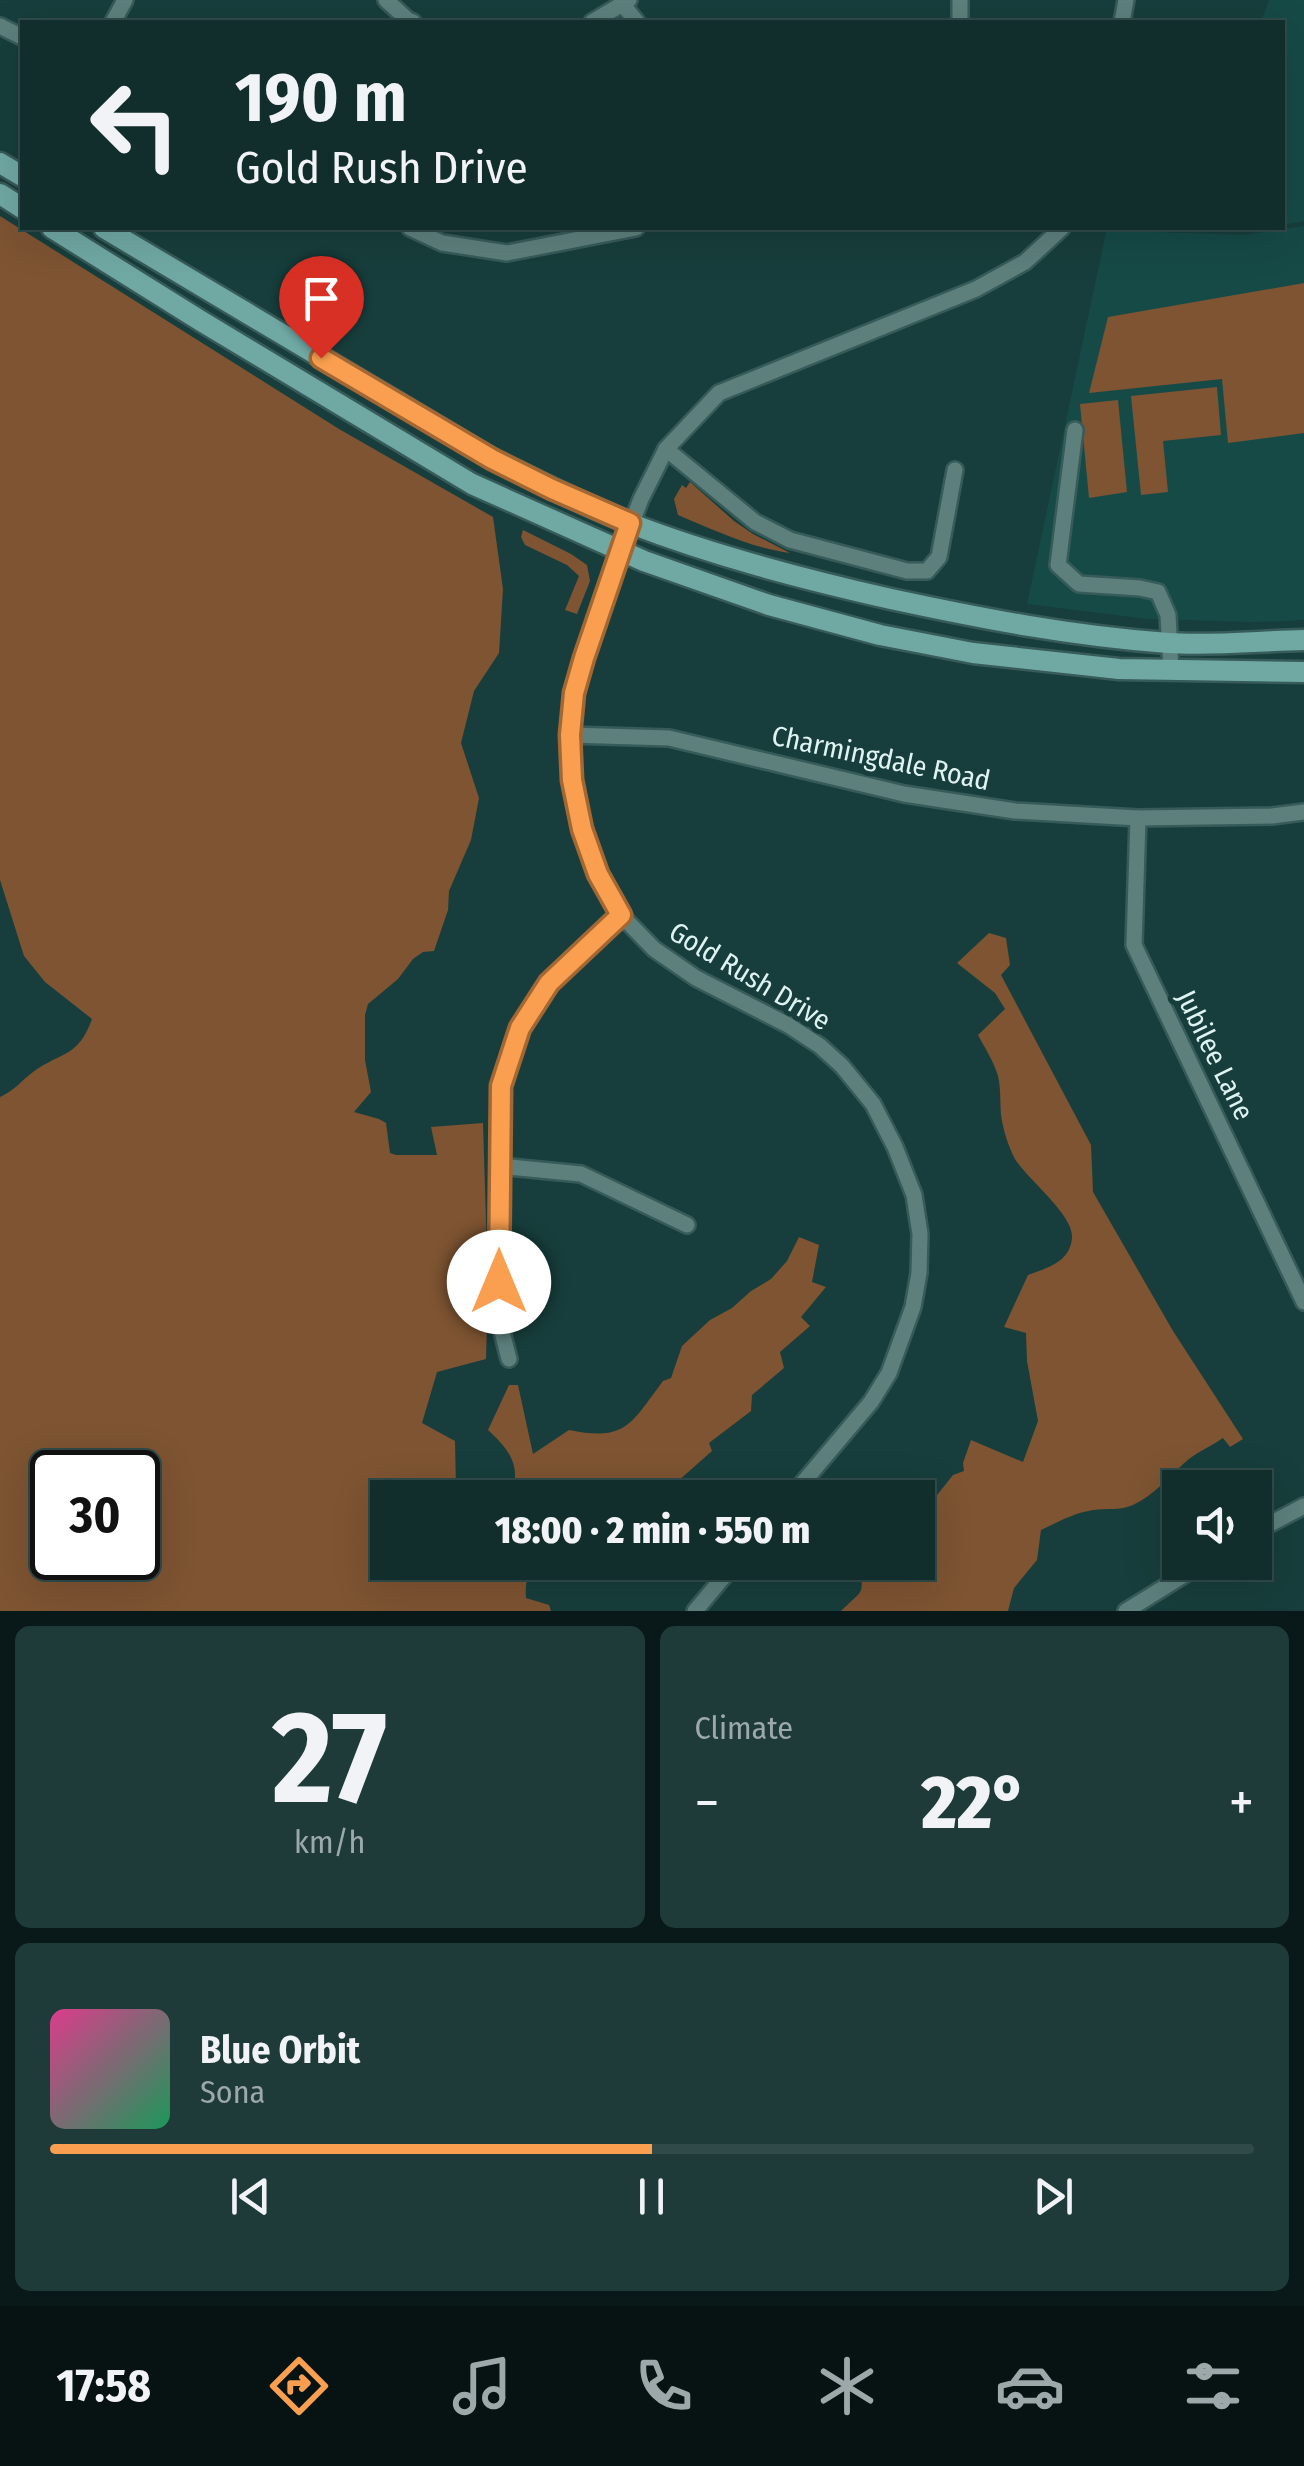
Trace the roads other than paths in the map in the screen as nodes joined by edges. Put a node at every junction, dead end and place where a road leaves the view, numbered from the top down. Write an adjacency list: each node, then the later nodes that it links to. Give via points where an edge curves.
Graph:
1 (386, 0): 3 (street)
2 (626, 3): 4 (street)
3 (411, 20)
4 (596, 20)
5 (55, 230): 14 (main road, via 458,476)
6 (107, 230): 13 (main road, via 492,459)
7 (414, 230): 8 (street, via 442,243 507,253)
8 (626, 230)
9 (1060, 230): 11 (street, Gold Rush Drive, via 1024,262 976,289 719,393)
10 (1075, 430): 16 (street, via 1058,565 1079,584 1158,592)
11 (666, 449): 12 (street, via 755,522 790,540 906,571 927,572 939,557); 13 (street, Gold Rush Drive)
12 (955, 470)
13 (630, 523): 14 (street, Gold Rush Drive); 16 (main road, via 832,586 968,617)
14 (620, 550): 17 (main road, via 769,605 880,634 1013,659); 19 (street, Gold Rush Drive, via 574,693)
15 (1304, 640): 16 (main road)
16 (1172, 644): 17 (street)
17 (1171, 670): 18 (main road)
18 (1304, 672)
19 (570, 735): 21 (street, Charmingdale Road, via 669,738 904,794 1015,811); 22 (street, Gold Rush Drive, via 582,829)
20 (1304, 812): 21 (street, Charmingdale Road)
21 (1138, 818): 25 (street, Jubilee Lane, via 1134,945)
22 (621, 915): 23 (street, via 549,983 520,1028 501,1086); 27 (street, Gold Rush Drive, via 696,978 788,1025 842,1066 872,1104 914,1195 919,1272 890,1373)
23 (500, 1166): 24 (street, via 581,1174); 26 (street, via 499,1320)
24 (688, 1225)
25 (1304, 1302)
26 (509, 1358)
27 (805, 1480)
28 (1304, 1506): 29 (street)
29 (1272, 1523)
30 (721, 1580): 33 (street)
31 (1183, 1580): 32 (street)
32 (1153, 1604): 34 (street)
33 (694, 1611)
34 (1126, 1611)

